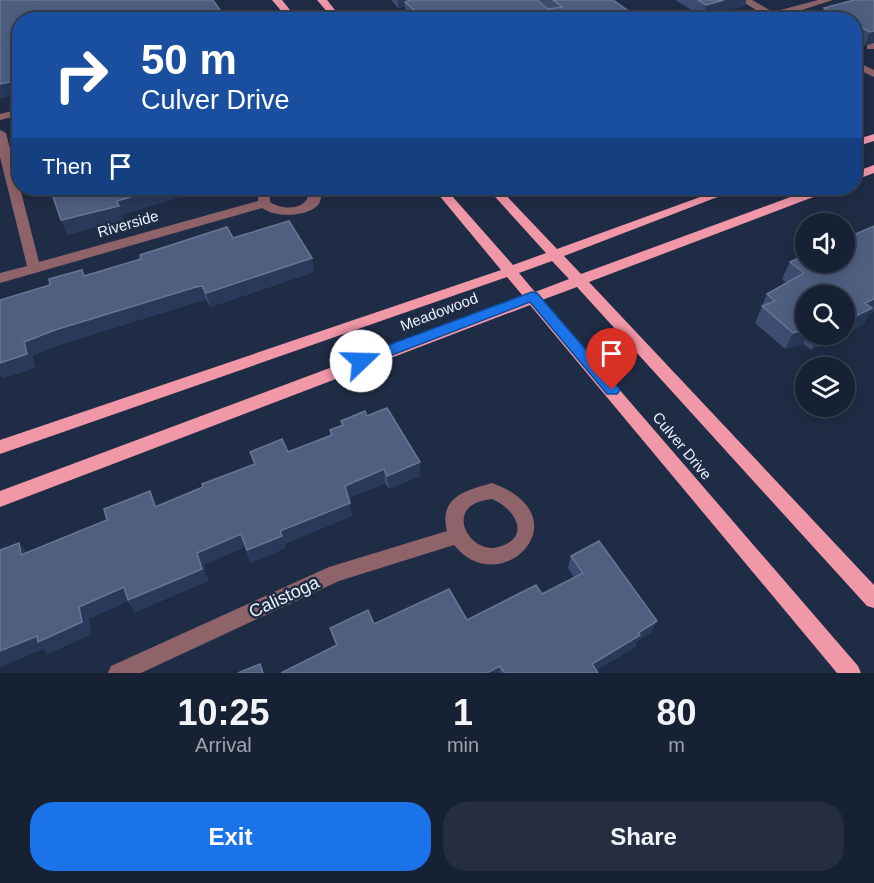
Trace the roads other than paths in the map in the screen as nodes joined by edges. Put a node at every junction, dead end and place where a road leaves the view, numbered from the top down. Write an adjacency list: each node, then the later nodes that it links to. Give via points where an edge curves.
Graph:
1 (277, 0): 5 (main road)
2 (322, 0): 6 (main road)
3 (745, 0): 7 (street)
4 (828, 0): 8 (street)
5 (287, 12)
6 (332, 12)
7 (766, 12)
8 (791, 12)
9 (0, 133): 10 (street)
10 (12, 181)
11 (16, 195): 20 (street)
12 (265, 195): 18 (street)
13 (315, 195): 18 (street, via 300,210 278,212)
14 (445, 195): 21 (main road, Culver Drive)
15 (499, 195): 19 (main road)
16 (716, 195): 19 (main road, Meadowood)
17 (806, 195): 23 (main road, Meadowood)
18 (264, 203): 20 (street, Riverside)
19 (553, 254): 21 (main road, Meadowood); 23 (main road)
20 (34, 268): 22 (street, Riverside)
21 (511, 272): 24 (main road, Culver Drive); 25 (main road, Meadowood)
22 (0, 278)
23 (578, 280): 24 (main road, Meadowood); 28 (main road)
24 (532, 296): 26 (main road, Meadowood); 30 (main road, Culver Drive)
25 (0, 447)
26 (0, 499)
27 (457, 536): 29 (street, Calistoga, via 336,573)
28 (874, 599)
29 (118, 673)
30 (851, 673)

